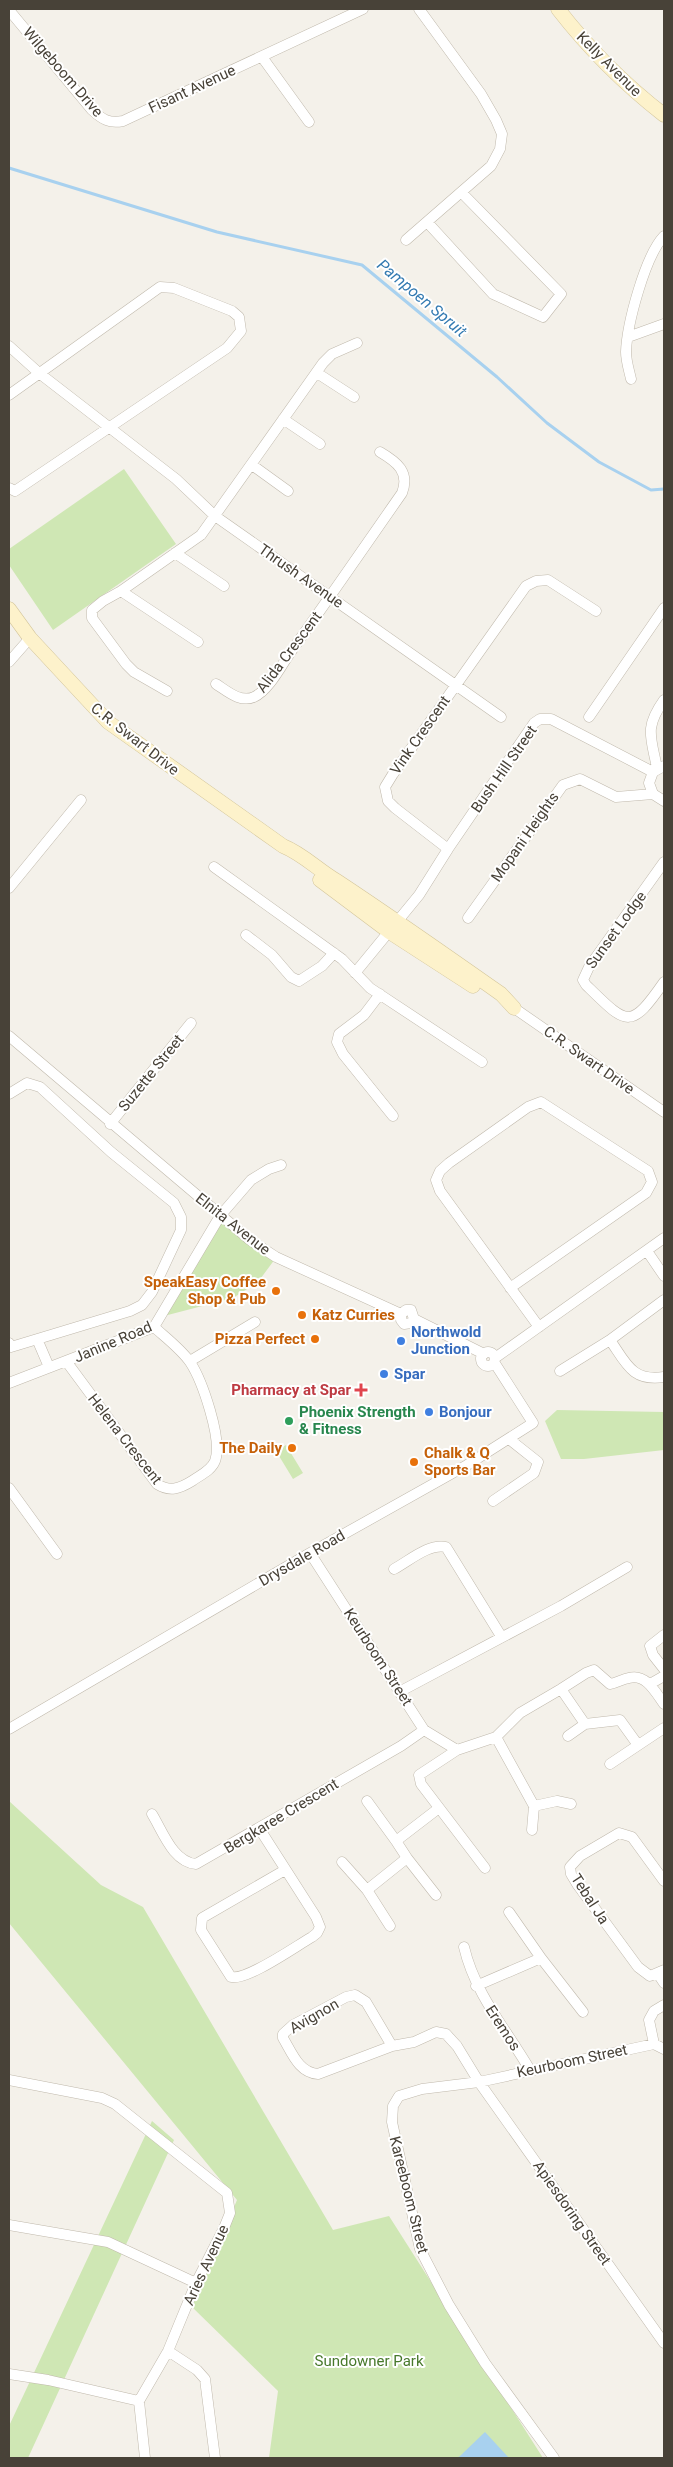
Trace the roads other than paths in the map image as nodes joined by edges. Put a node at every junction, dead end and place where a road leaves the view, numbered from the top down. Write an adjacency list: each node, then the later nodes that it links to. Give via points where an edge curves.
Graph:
1 (363, 9): 5 (street, Fisant Avenue)
2 (419, 9): 9 (street, via 481,94 502,134 500,149 491,166)
3 (558, 9): 6 (street, Kelly Avenue, via 603,62)
4 (9, 10): 7 (street, Wilgeboom Drive, via 92,110 106,121)
5 (262, 57): 7 (street, Fisant Avenue); 8 (street)
6 (664, 116)
7 (122, 121)
8 (309, 122)
9 (461, 192): 10 (street); 10 (street, via 561,294 543,317 493,294)
10 (427, 222): 12 (street)
11 (664, 236): 14 (street, via 652,255 631,315)
12 (406, 240)
13 (664, 324): 14 (street)
14 (628, 337): 19 (street, via 626,360)
15 (357, 343): 17 (street, via 332,354)
16 (9, 346): 18 (street, Thrush Avenue)
17 (316, 373): 21 (street); 22 (street)
18 (39, 374): 20 (street); 23 (street, Thrush Avenue); 23 (street, via 160,287 174,288 232,311 239,317 241,331 227,348)
19 (631, 379)
20 (9, 395)
21 (354, 397)
22 (283, 419): 24 (street); 26 (street)
23 (109, 426): 27 (street, via 18,490); 29 (street, Thrush Avenue)
24 (320, 444)
25 (380, 452): 33 (street, Alida Crescent, via 401,467 405,485)
26 (252, 465): 28 (street); 29 (street)
27 (9, 488)
28 (288, 491)
29 (215, 516): 30 (street, via 201,535); 33 (street, Thrush Avenue)
30 (175, 553): 31 (street); 32 (street)
31 (224, 586)
32 (121, 591): 38 (street); 42 (street, via 96,606 92,610 92,618 134,672)
33 (331, 596): 40 (street, Alida Crescent, via 259,694 244,699); 41 (street, Thrush Avenue)
34 (664, 608): 45 (street)
35 (9, 609): 37 (street, C.R. Swart Drive)
36 (596, 611): 41 (street, via 548,580 531,583 522,590)
37 (30, 638): 39 (street); 55 (street, C.R. Swart Drive, via 108,722 282,846 300,854)
38 (198, 642)
39 (9, 662)
40 (216, 684)
41 (456, 684): 44 (street, Thrush Avenue); 50 (street, Vink Crescent, via 385,787 388,801 395,808)
42 (167, 692)
43 (664, 700): 46 (street, via 650,726)
44 (501, 717)
45 (589, 717)
46 (658, 769): 47 (street, via 649,783); 50 (street, Bush Hill Street, via 551,719 540,719 534,723)
47 (653, 794): 49 (street); 54 (street, Mopani Heights, via 616,797 580,779 563,785)
48 (81, 800): 53 (street)
49 (664, 801)
50 (448, 849): 55 (street, via 424,887)
51 (664, 862): 59 (street, Sunset Lodge, via 583,980 614,1010 631,1018 642,1012)
52 (214, 867): 57 (street)
53 (9, 888)
54 (468, 918)
55 (393, 926): 58 (street); 61 (street, C.R. Swart Drive, via 501,994)
56 (246, 935): 57 (street, via 299,981)
57 (334, 954): 58 (street)
58 (355, 973): 60 (street)
59 (664, 982)
60 (380, 994): 64 (street); 67 (street, via 364,1014 339,1034 337,1042)
61 (514, 1008): 66 (street, C.R. Swart Drive)
62 (191, 1023): 68 (street, Suzette Street)
63 (9, 1036): 68 (street, Elnita Avenue)
64 (482, 1062)
65 (9, 1094): 79 (street, via 27,1083 40,1087 111,1152 174,1203 181,1217 181,1230 152,1292 142,1305)
66 (664, 1112)
67 (393, 1116)
68 (110, 1124): 70 (street, Elnita Avenue)
69 (281, 1165): 70 (street, Janine Road, via 252,1180)
70 (220, 1216): 77 (street, Janine Road); 82 (street, Elnita Avenue, via 276,1257 401,1314 411,1310 414,1319 484,1354 490,1353)
71 (664, 1238): 72 (street)
72 (647, 1251): 73 (street); 78 (street)
73 (664, 1276)
74 (510, 1288): 74 (street, via 440,1191 436,1180 449,1163 528,1106 541,1102 648,1171 652,1182 646,1193); 78 (street)
75 (664, 1300): 80 (street)
76 (255, 1322): 84 (street)
77 (154, 1326): 83 (street, Janine Road); 84 (street, Helena Crescent)
78 (539, 1327): 82 (street)
79 (37, 1339): 81 (street); 85 (street)
80 (610, 1340): 86 (street); 87 (street, via 633,1372 647,1377)
81 (10, 1348)
82 (494, 1360): 89 (street, Drysdale Road, via 533,1423)
83 (66, 1361): 84 (street, Helena Crescent, via 157,1484 174,1489 208,1470 216,1459 210,1407); 85 (street, Janine Road)
84 (190, 1361)
85 (49, 1367): 88 (street, Janine Road)
86 (560, 1371)
87 (664, 1377)
88 (9, 1383)
89 (509, 1439): 91 (street, via 538,1462 537,1468); 92 (street, Drysdale Road)
90 (9, 1488): 93 (street)
91 (493, 1501)
92 (310, 1553): 102 (street, Keurboom Street); 106 (street, Drysdale Road)
93 (56, 1554)
94 (627, 1567): 97 (street, via 561,1606)
95 (394, 1569): 97 (street, via 429,1549 446,1547)
96 (664, 1635): 98 (street, via 650,1646)
97 (501, 1636): 102 (street)
98 (664, 1669)
99 (664, 1676): 100 (street)
100 (650, 1684): 101 (street, via 630,1677 608,1684 594,1670); 103 (street)
101 (561, 1689): 104 (street); 109 (street, via 520,1713)
102 (401, 1691): 107 (street, Keurboom Street)
103 (664, 1704)
104 (586, 1724): 108 (street); 110 (street, via 620,1720)
105 (664, 1728): 110 (street)
106 (9, 1729)
107 (424, 1730): 111 (street, Keurboom Street); 118 (street, Bergkaree Crescent)
108 (568, 1736)
109 (496, 1737): 111 (street); 115 (street)
110 (638, 1746): 112 (street)
111 (457, 1750): 116 (street, via 418,1776)
112 (610, 1764)
113 (367, 1801): 120 (street)
114 (570, 1804): 115 (street, via 558,1801)
115 (534, 1806): 119 (street)
116 (439, 1808): 120 (street); 123 (street)
117 (152, 1814): 118 (street, Bergkaree Crescent, via 175,1853 187,1864 204,1862)
118 (259, 1828): 124 (street)
119 (532, 1830)
120 (396, 1841): 121 (street)
121 (407, 1858): 126 (street); 127 (street)
122 (342, 1862): 126 (street)
123 (485, 1868)
124 (286, 1870): 124 (street, via 202,1918 201,1930 232,1978 238,1979 250,1973 320,1930 316,1916)
125 (664, 1881): 132 (street, Tebal Ja, via 632,1837 624,1833 580,1856 570,1867 577,1884 638,1967 647,1975)
126 (367, 1890): 129 (street)
127 (436, 1895)
128 (508, 1912): 131 (street)
129 (390, 1926)
130 (464, 1946): 133 (street, Eremos)
131 (541, 1958): 133 (street); 135 (street)
132 (662, 1975)
133 (476, 1986): 139 (street, Eremos)
134 (664, 2005): 136 (street, via 654,2011 649,2020)
135 (583, 2012)
136 (654, 2044): 138 (street); 139 (street, Keurboom Street)
137 (392, 2046): 137 (street, Avignon, via 366,2002 355,1994 293,2025 283,2034 303,2068 311,2073 322,2072); 141 (street, Avignon, via 406,2045 442,2032 457,2046)
138 (664, 2049)
139 (530, 2070): 141 (street, Keurboom Street)
140 (9, 2080): 143 (street, Aries Avenue, via 102,2098 115,2104 228,2193 230,2213)
141 (479, 2082): 144 (street, Apiesdoring Street); 150 (street, Kareeboom Street, via 422,2089 399,2096 393,2106 392,2122 416,2232 430,2271 485,2362)
142 (9, 2225): 143 (street, via 108,2242)
143 (196, 2284): 145 (street, Aries Avenue)
144 (664, 2343)
145 (168, 2351): 147 (street, Aries Avenue); 149 (street, via 205,2379)
146 (9, 2374): 147 (street)
147 (139, 2401): 148 (street)
148 (145, 2458)
149 (215, 2458)
150 (554, 2458)

